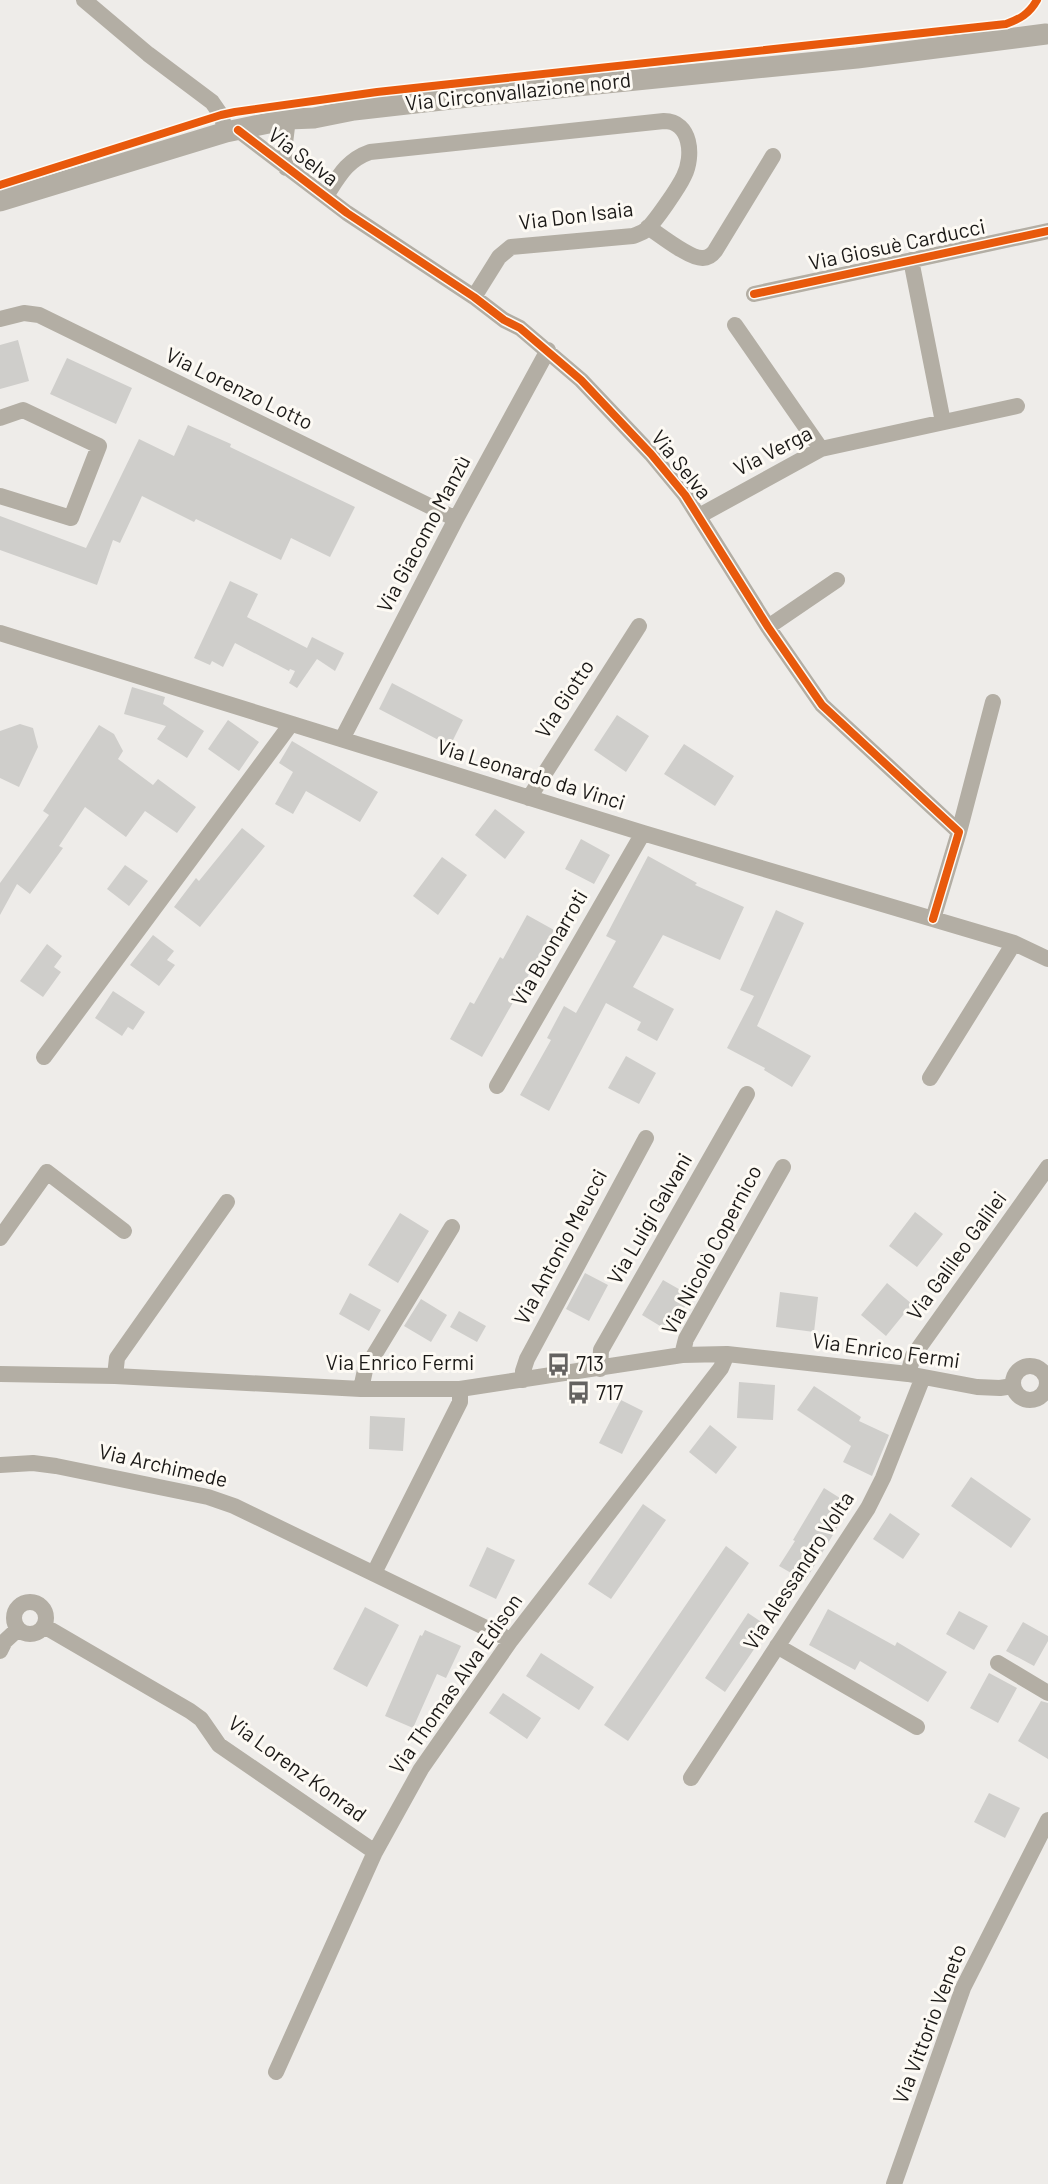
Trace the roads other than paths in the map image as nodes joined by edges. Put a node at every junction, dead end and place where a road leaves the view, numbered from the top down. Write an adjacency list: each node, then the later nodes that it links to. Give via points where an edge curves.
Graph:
1 (84, 0): 4 (street, via 212,102)
2 (1047, 35): 3 (street, Via Circonvallazione nord)
3 (288, 119): 4 (street, Via Circonvallazione nord); 6 (street, Via Selva)
4 (232, 131): 6 (street, Via Selva); 8 (street, Via Circonvallazione nord)
5 (773, 156): 9 (street, via 708,257 691,255)
6 (286, 168): 7 (street, Via Selva)
7 (326, 196): 9 (street, Via Don Isaia, via 346,166 378,151 674,123 687,138 686,174); 13 (street, Via Selva)
8 (0, 201)
9 (648, 227): 13 (street, Via Don Isaia, via 633,236 511,248 498,257)
10 (1048, 231): 11 (street, Via Giosuè Carducci)
11 (911, 260): 12 (street, Via Giosuè Carducci); 19 (street)
12 (754, 294)
13 (474, 297): 16 (street, Via Selva)
14 (0, 319): 23 (street, Via Lorenzo Lotto, via 24,313 39,315)
15 (735, 325): 20 (street)
16 (548, 350): 22 (street, Via Selva, via 651,454); 23 (street, Via Giacomo Manzù)
17 (1017, 406): 19 (street, Via Verga)
18 (0, 418): 21 (street, via 23,410 99,446 71,518)
19 (943, 422): 20 (street, Via Verga)
20 (821, 448): 22 (street, Via Verga)
21 (0, 496)
22 (699, 516): 26 (street, Via Selva)
23 (456, 519): 30 (street, Via Giacomo Manzù)
24 (837, 579): 26 (street)
25 (639, 626): 31 (street, Via Giotto)
26 (768, 627): 32 (street, Via Selva, via 822,705)
27 (0, 633): 29 (street, Via Leonardo da Vinci)
28 (993, 702): 32 (street)
29 (291, 724): 30 (street, Via Leonardo da Vinci); 37 (street)
30 (342, 739): 31 (street, Via Leonardo da Vinci)
31 (529, 798): 33 (street, Via Leonardo da Vinci)
32 (958, 832): 34 (street)
33 (643, 833): 34 (street, Via Leonardo da Vinci); 39 (street, Via Buonarroti)
34 (933, 920): 35 (street, Via Leonardo da Vinci)
35 (1014, 942): 36 (street, Via Leonardo da Vinci); 38 (street)
36 (1048, 959)
37 (44, 1057)
38 (930, 1078)
39 (497, 1086)
40 (747, 1094): 51 (street, Via Luigi Galvani, via 601,1350)
41 (646, 1138): 55 (street, Via Antonio Meucci, via 527,1359)
42 (783, 1167): 49 (street, Via Nicolò Copernico, via 686,1339)
43 (1048, 1167): 53 (street, Via Galileo Galilei, via 913,1356)
44 (227, 1202): 54 (street, via 117,1358)
45 (452, 1227): 57 (street, via 365,1370)
46 (124, 1231): 47 (street, via 46,1172)
47 (0, 1238)
48 (727, 1354): 49 (street, Via Enrico Fermi); 53 (street, Via Enrico Fermi); 64 (street, Via Thomas Alva Edison, via 721,1368)
49 (682, 1355): 51 (street, Via Enrico Fermi)
50 (1043, 1361): 56 (street, via 1017,1371); 59 (street, via 1048,1382)
51 (600, 1368): 55 (street, Via Enrico Fermi)
52 (0, 1374): 54 (street, Via Enrico Fermi)
53 (916, 1375): 56 (street, Via Enrico Fermi, via 977,1387); 65 (street, Via Alessandro Volta, via 883,1478 868,1508)
54 (115, 1376): 57 (street, Via Enrico Fermi)
55 (523, 1380): 58 (street, Via Enrico Fermi)
56 (1012, 1386): 59 (street, via 1021,1398)
57 (361, 1389): 58 (street, Via Enrico Fermi)
58 (460, 1389): 61 (street, via 460,1402)
59 (1046, 1397)
60 (0, 1465): 61 (street, Via Archimede, via 56,1466 208,1497)
61 (374, 1573): 64 (street, Via Archimede)
62 (44, 1626): 63 (street, via 33,1634); 63 (street, via 44,1611 29,1602 22,1604 15,1614); 72 (street, Via Lorenz Konrad, via 190,1711 201,1719 219,1745)
63 (18, 1629): 66 (street)
64 (511, 1640): 72 (street, Via Thomas Alva Edison, via 421,1769)
65 (777, 1647): 69 (street); 70 (street, Via Alessandro Volta)
66 (0, 1651)
67 (998, 1664): 68 (street)
68 (1048, 1693)
69 (917, 1727)
70 (691, 1778)
71 (1048, 1820): 74 (street, Via Vittorio Veneto, via 963,1988)
72 (375, 1852): 73 (street, Via Thomas Alva Edison)
73 (276, 2073)
74 (894, 2184)

